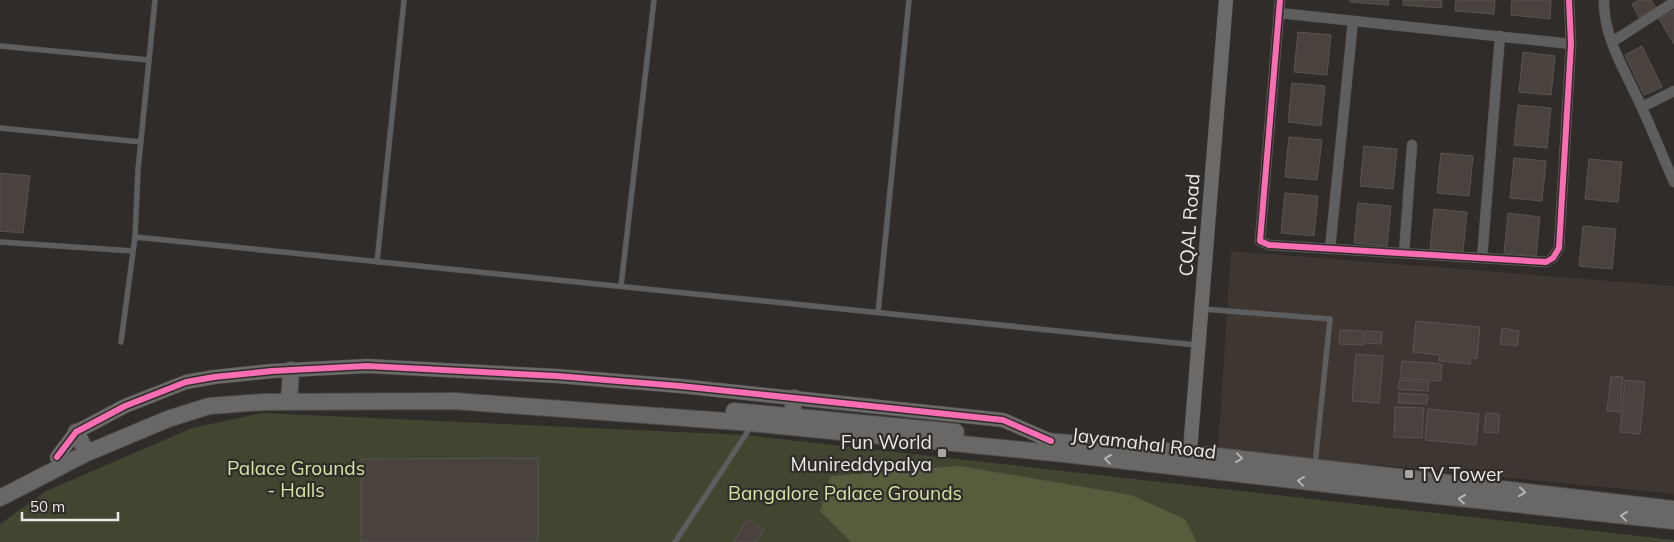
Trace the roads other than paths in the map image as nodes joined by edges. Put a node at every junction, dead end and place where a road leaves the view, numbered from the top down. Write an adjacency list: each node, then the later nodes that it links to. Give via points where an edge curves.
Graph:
1 (155, 0): 16 (lane)
2 (404, 0): 29 (lane)
3 (654, 0): 30 (lane)
4 (909, 0): 32 (lane)
5 (1226, 0): 31 (street, CQAL Road)
6 (1280, 0): 10 (street)
7 (1569, 0): 14 (street)
8 (1604, 0): 13 (street)
9 (1674, 2): 13 (street)
10 (1279, 13): 11 (street); 25 (street, via 1260,240 1269,245)
11 (1353, 21): 12 (street); 25 (street)
12 (1500, 36): 14 (street); 28 (street)
13 (1612, 42): 18 (street)
14 (1571, 44): 28 (street, via 1559,248 1554,258 1546,262)
15 (0, 46): 16 (lane)
16 (149, 60): 20 (lane)
17 (1674, 91): 18 (street)
18 (1642, 107): 22 (street)
19 (0, 128): 20 (lane)
20 (141, 142): 23 (lane)
21 (1412, 145): 27 (street)
22 (1674, 182)
23 (135, 237): 26 (lane); 29 (lane)
24 (0, 242): 26 (lane)
25 (1330, 249): 27 (street)
26 (133, 251): 33 (lane)
27 (1404, 253): 28 (street)
28 (1482, 258)
29 (377, 262): 30 (lane)
30 (621, 286): 32 (lane)
31 (1202, 309): 34 (street, CQAL Road); 43 (lane, via 1330,319)
32 (878, 313): 34 (lane)
33 (121, 342)
34 (1199, 345): 42 (street, CQAL Road)
35 (291, 370): 36 (main road); 37 (street, via 367,366 556,376); 41 (street, via 186,382 125,406)
36 (289, 397): 38 (main road, Jayamahal Road, via 454,401); 41 (main road, Jayamahal Road, via 209,406)
37 (794, 398): 39 (main road); 40 (street, via 1002,420)
38 (744, 419): 39 (main road, Jayamahal Road); 46 (lane)
39 (791, 422): 40 (main road, Jayamahal Road); 42 (main road, Jayamahal Road, one-way to 39, via 1064,454)
40 (1051, 441): 42 (main road, Jayamahal Road)
41 (82, 444): 44 (main road, Jayamahal Road); 44 (main road, Jayamahal Road)
42 (1190, 460): 43 (main road, Jayamahal Road, one-way to 43); 45 (main road, Jayamahal Road, one-way to 42)
43 (1314, 468): 45 (main road, Jayamahal Road, one-way to 45)
44 (5, 490)
45 (1674, 516)
46 (676, 542)

